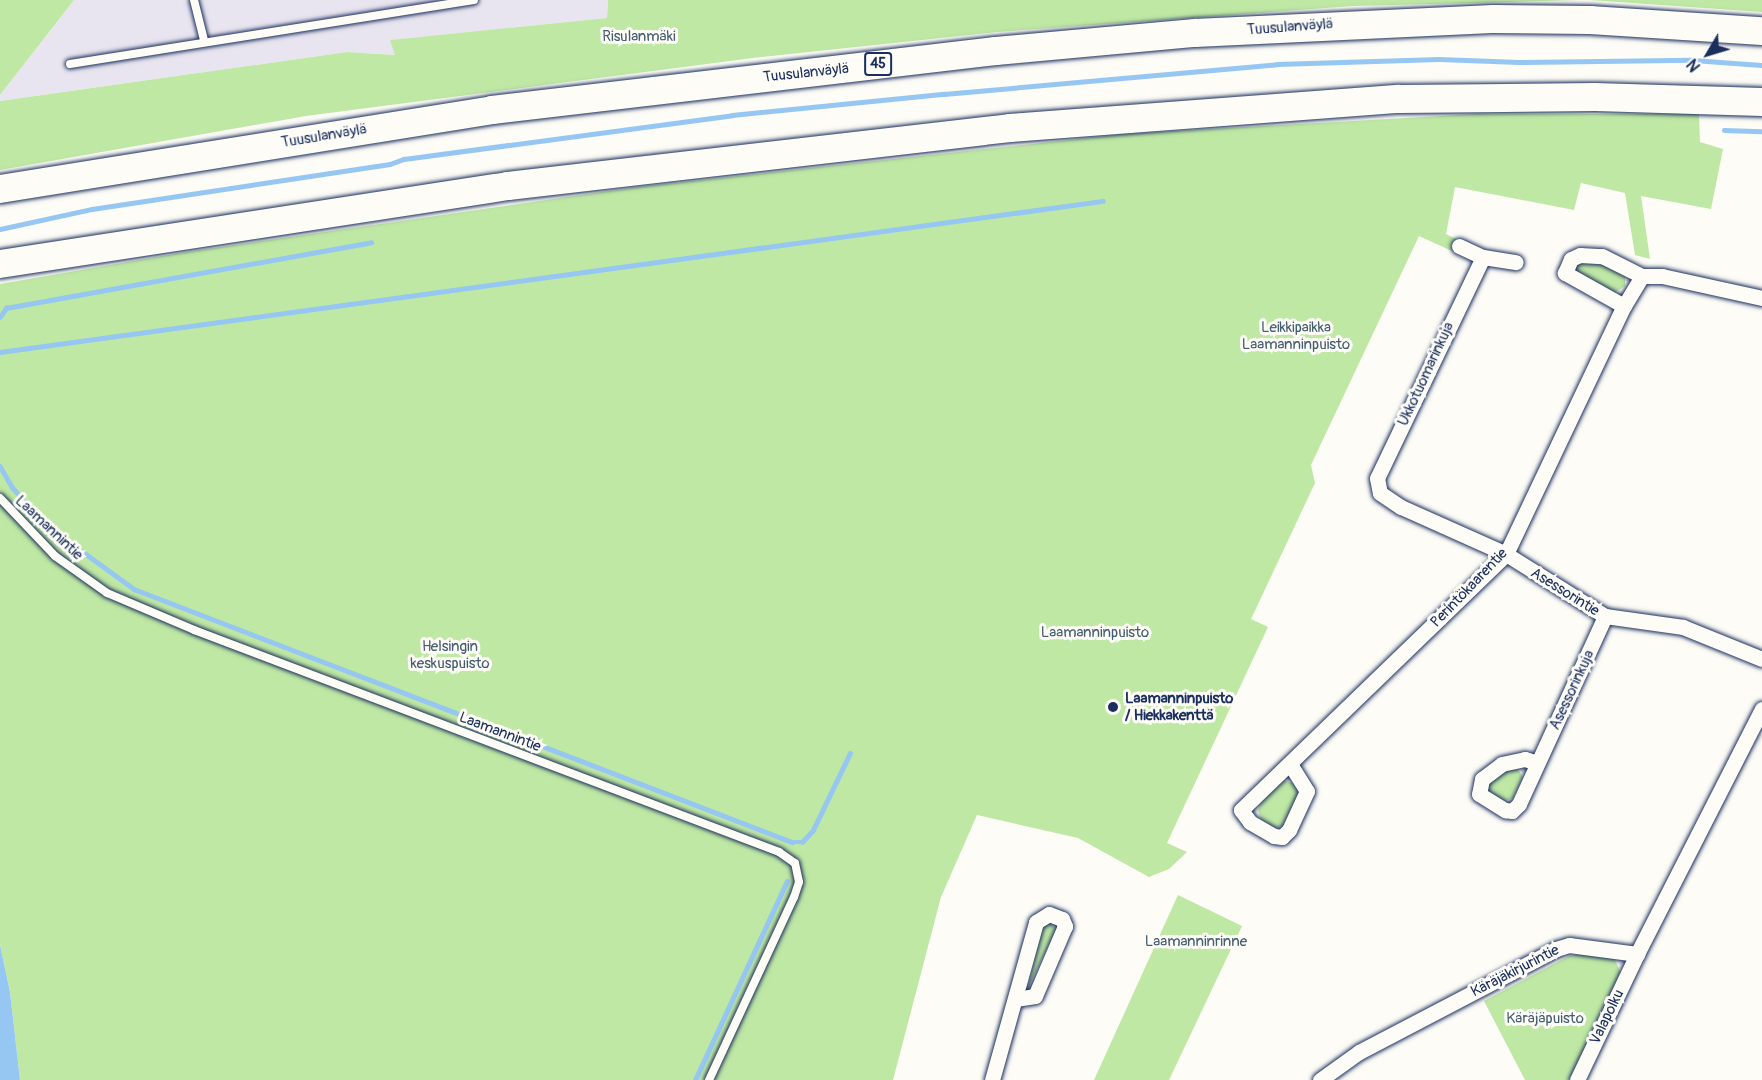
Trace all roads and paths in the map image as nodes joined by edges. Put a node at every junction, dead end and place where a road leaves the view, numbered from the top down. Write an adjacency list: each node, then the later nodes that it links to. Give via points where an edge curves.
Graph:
1 (194, 0): 4 (lane)
2 (474, 0): 4 (lane, via 326,26)
3 (1762, 31): 7 (highway, Tuusulanväylä / 45, via 1590,20 1494,19 1194,33 996,51 492,110)
4 (204, 40): 5 (lane)
5 (70, 64)
6 (1762, 102): 11 (highway, via 1595,97 1399,99 1010,128 508,186)
7 (0, 189)
8 (1459, 246): 9 (street)
9 (1483, 257): 10 (street); 15 (street, Ukkotuomarinkuja, via 1377,478)
10 (1516, 261)
11 (0, 264)
12 (1642, 276): 13 (street, via 1662,276); 14 (street, Perintökaarentie); 14 (street, via 1602,256 1580,255 1568,263 1565,273 1572,279)
13 (1762, 298)
14 (1624, 306): 17 (street, Perintökaarentie)
15 (1380, 493): 17 (street, Asessorintie, via 1401,507)
16 (0, 498): 25 (lane, Laamannintie, via 55,556 107,593 194,630 779,852 795,863 799,882 794,897)
17 (1506, 554): 18 (street, Asessorintie); 22 (street, Perintökaarentie)
18 (1605, 616): 19 (street, Asessorintie, via 1683,627); 21 (street, Asessorinkuja)
19 (1762, 659)
20 (1762, 709): 23 (street)
21 (1537, 763)
22 (1290, 764): 22 (street, Perintökaarentie, via 1241,810 1250,822 1274,836 1282,837 1289,830 1307,791)
23 (1637, 954): 27 (street, Käräjäkirjurintie, via 1569,945 1556,949 1359,1052); 28 (street, Valapolku)
24 (1015, 999): 24 (street, via 1036,922 1049,914 1062,919 1065,926 1035,996); 26 (street)
25 (709, 1080)
26 (992, 1080)
27 (1320, 1080)
28 (1577, 1080)

